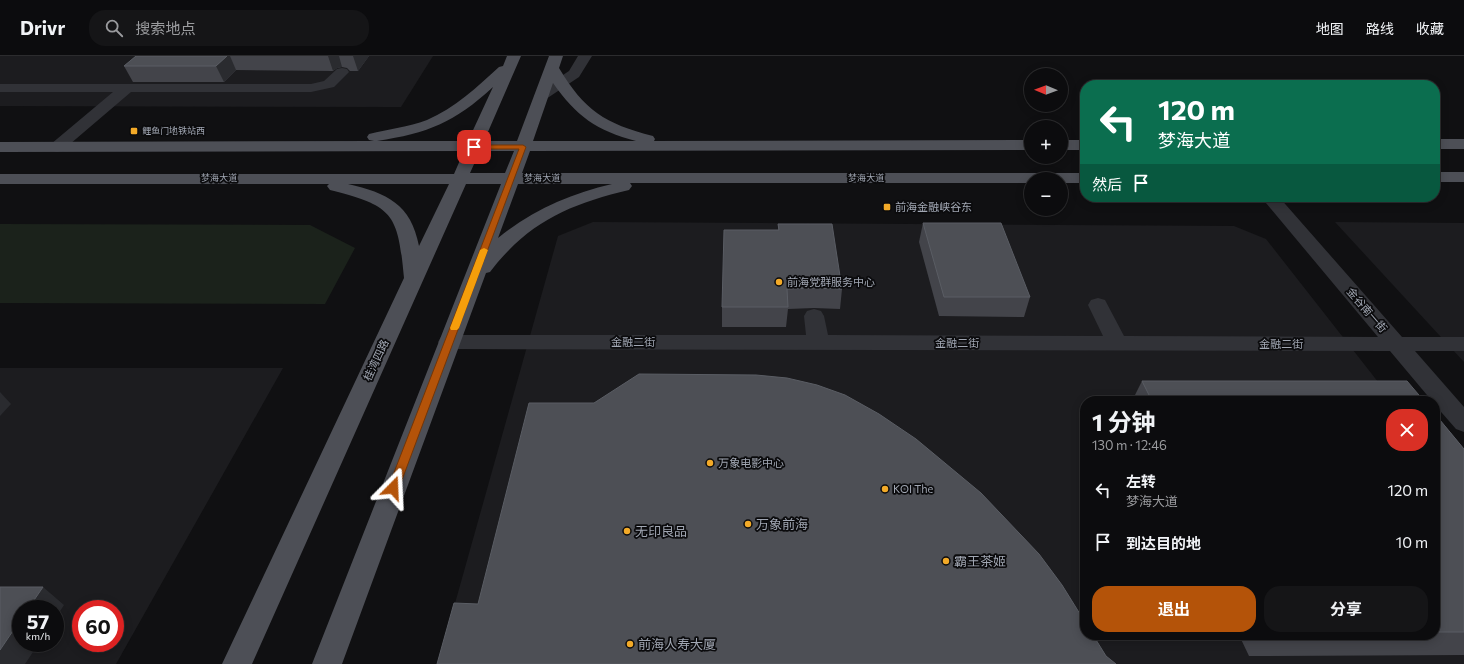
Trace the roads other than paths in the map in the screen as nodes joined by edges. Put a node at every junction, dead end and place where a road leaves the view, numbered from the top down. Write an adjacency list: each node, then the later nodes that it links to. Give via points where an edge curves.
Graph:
1 (585, 56): 5 (street, via 574,74)
2 (512, 61): 15 (main road, via 470,100 433,123 371,138); 16 (main road, 桂湾四路)
3 (554, 62): 5 (main road); 8 (main road)
4 (342, 72): 7 (street, via 329,84 311,88)
5 (560, 84): 8 (street); 13 (main road, via 580,108 601,124 631,136)
6 (0, 88): 7 (street)
7 (127, 88): 19 (street)
8 (541, 96): 17 (main road)
9 (1440, 144): 10 (main road)
10 (1464, 144)
11 (1068, 145): 12 (main road)
12 (1080, 145)
13 (678, 146): 14 (main road); 17 (main road)
14 (1024, 146)
15 (299, 147): 16 (main road); 19 (main road)
16 (474, 147): 17 (main road); 22 (main road, 桂湾四路)
17 (523, 147): 23 (main road)
18 (0, 148): 19 (main road)
19 (56, 148)
20 (1464, 177): 26 (main road)
21 (297, 178): 22 (main road, 梦海大道); 27 (main road, 梦海大道); 29 (main road, via 356,191 392,208 405,225)
22 (460, 178): 23 (main road, 梦海大道); 29 (main road, 桂湾四路)
23 (512, 178): 24 (main road, 梦海大道); 30 (main road)
24 (675, 178): 25 (main road, 梦海大道); 30 (main road, via 605,190 576,198 550,210 505,243)
25 (1080, 178)
26 (1440, 178)
27 (0, 179)
28 (1274, 202): 36 (street, 金谷南一街)
29 (414, 278): 39 (main road, 桂湾四路)
30 (473, 279): 33 (main road)
31 (1098, 305): 35 (street)
32 (814, 316): 34 (street)
33 (449, 342): 34 (street, 金融二街); 40 (main road)
34 (818, 343): 35 (street, 金融二街)
35 (1117, 343): 36 (street, 金融二街)
36 (1396, 344): 37 (street, 金融二街); 38 (street, 金谷南一街)
37 (1464, 344)
38 (1464, 423)
39 (237, 664)
40 (326, 664)

